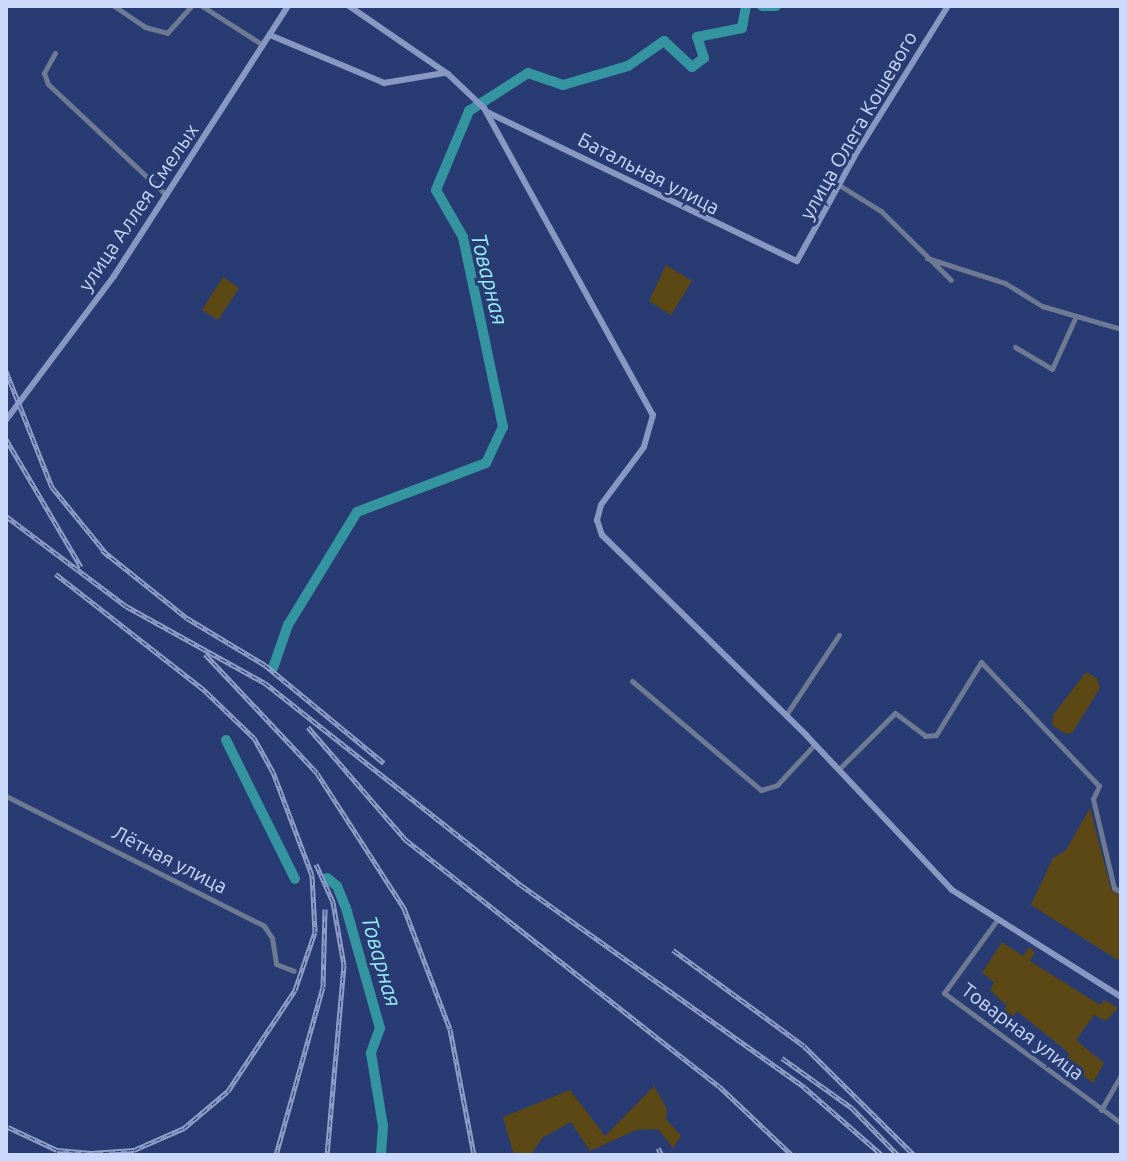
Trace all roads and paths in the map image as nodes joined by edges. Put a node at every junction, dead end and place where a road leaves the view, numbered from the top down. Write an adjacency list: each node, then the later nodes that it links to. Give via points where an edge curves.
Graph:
1 (114, 6): 2 (street, via 145,27 167,33)
2 (191, 6)
3 (202, 6): 8 (street)
4 (288, 6): 7 (main road, улица Аллея Смелых)
5 (349, 6): 10 (main road)
6 (948, 6): 16 (main road, улица Олега Кошевого)
7 (270, 35): 8 (main road, улица Аллея Смелых); 11 (main road, via 384,83)
8 (264, 46): 17 (main road, улица Аллея Смелых)
9 (55, 53): 17 (street, via 44,73 48,84)
10 (430, 61): 11 (main road); 12 (main road)
11 (430, 72): 12 (main road)
12 (448, 74): 13 (main road)
13 (486, 110): 14 (main road, Батальная улица); 15 (main road)
14 (514, 123): 15 (main road); 19 (main road, Батальная улица)
15 (501, 135): 27 (main road, via 653,415 650,437 601,505 597,520 602,535)
16 (839, 185): 18 (street, via 881,211); 19 (main road, улица Олега Кошевого)
17 (167, 196): 24 (main road, улица Аллея Смелых, via 105,290)
18 (927, 258): 20 (street); 21 (street, via 1005,283 1029,300)
19 (797, 261)
20 (951, 280)
21 (1076, 316): 22 (street); 23 (street, via 1052,369)
22 (1121, 329)
23 (1015, 347)
24 (6, 420)
25 (839, 635): 27 (street)
26 (632, 681): 28 (street, via 688,734 761,790 777,785)
27 (786, 715): 28 (main road)
28 (815, 744): 29 (main road)
29 (836, 766): 31 (street, via 895,713 925,736 936,735 981,662 1099,786 1093,799 1114,888); 32 (main road, via 952,890)
30 (6, 796): 33 (street, Лётная улица, via 264,926 272,938 276,964)
31 (1121, 892)
32 (997, 920): 34 (main road); 36 (street, Товарная улица, via 944,993)
33 (294, 971)
34 (1121, 997)
35 (1121, 1075): 36 (street)
36 (1101, 1110): 37 (street, Товарная улица)
37 (1121, 1123)

